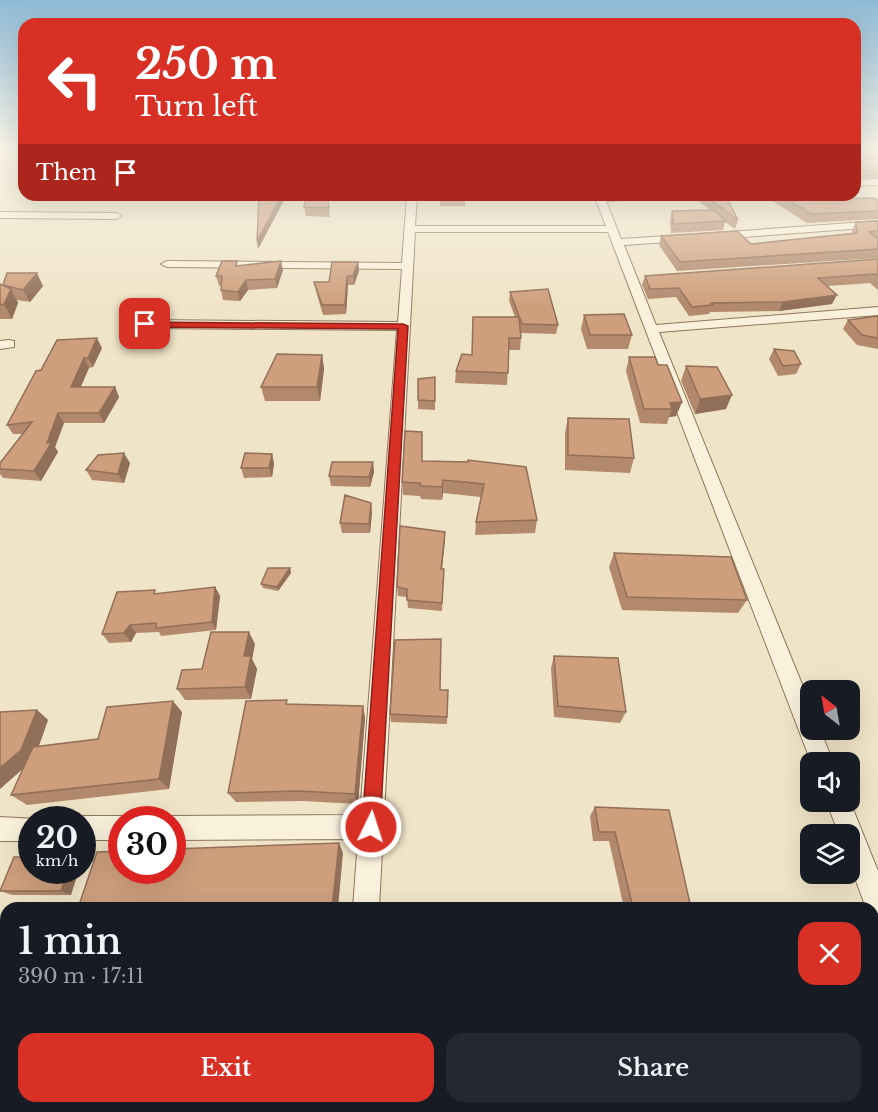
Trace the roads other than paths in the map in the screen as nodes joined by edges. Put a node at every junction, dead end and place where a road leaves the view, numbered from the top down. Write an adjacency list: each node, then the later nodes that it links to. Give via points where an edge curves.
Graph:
1 (412, 202): 7 (street)
2 (601, 202): 8 (street)
3 (0, 215): 4 (street)
4 (117, 216)
5 (878, 224): 6 (street)
6 (860, 225): 8 (street); 9 (street)
7 (410, 229): 8 (street); 11 (street)
8 (614, 236): 15 (street, via 638,279)
9 (878, 239)
10 (167, 264): 11 (street)
11 (407, 266): 14 (street)
12 (878, 311): 15 (street)
13 (145, 324): 14 (street)
14 (403, 326): 18 (street)
15 (651, 329): 16 (street)
16 (818, 752)
17 (841, 812): 23 (street)
18 (371, 827): 19 (street); 22 (street)
19 (186, 828)
20 (0, 829): 21 (street)
21 (18, 829)
22 (366, 902)
23 (877, 902)

